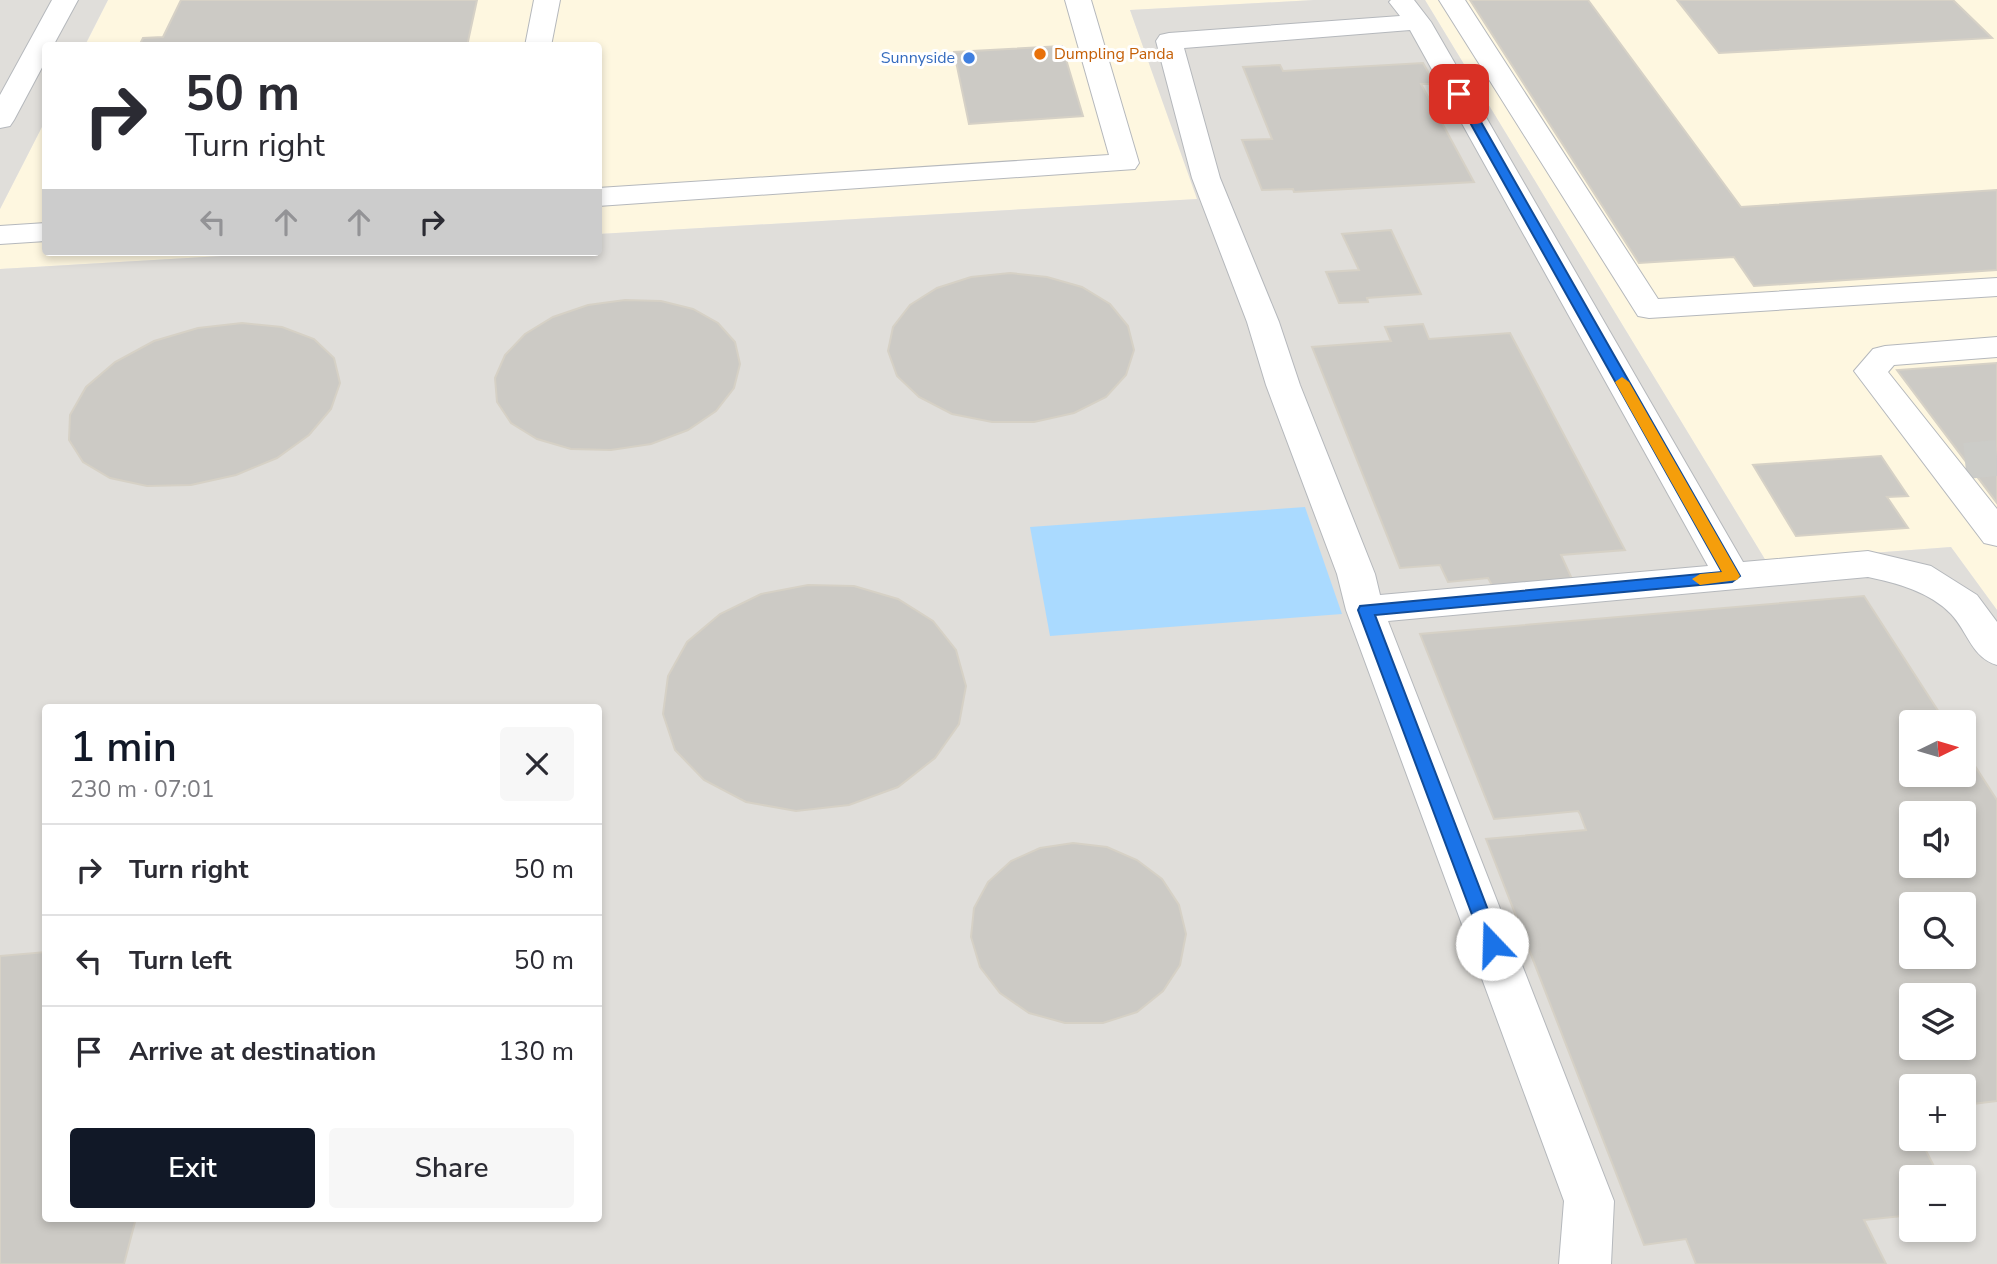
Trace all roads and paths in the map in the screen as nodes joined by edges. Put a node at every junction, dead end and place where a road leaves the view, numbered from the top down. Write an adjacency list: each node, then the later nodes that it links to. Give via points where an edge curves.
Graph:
1 (65, 0): 6 (lane)
2 (547, 0): 8 (lane)
3 (1078, 0): 10 (lane, via 1125,163)
4 (1452, 0): 13 (lane, via 1650,309)
5 (1410, 11): 16 (lane); 17 (lane, via 1169,41 1206,178)
6 (42, 42)
7 (42, 42): 9 (lane)
8 (539, 42)
9 (0, 120)
10 (602, 197)
11 (42, 232): 12 (lane)
12 (0, 234)
13 (1997, 287)
14 (1997, 347): 15 (lane, via 1885,356 1870,371 1953,461)
15 (1997, 534)
16 (1732, 576): 17 (lane); 18 (lane, via 1868,564 1918,575 1964,604)
17 (1366, 610): 19 (lane, via 1589,1201)
18 (1997, 651)
19 (1585, 1264)

